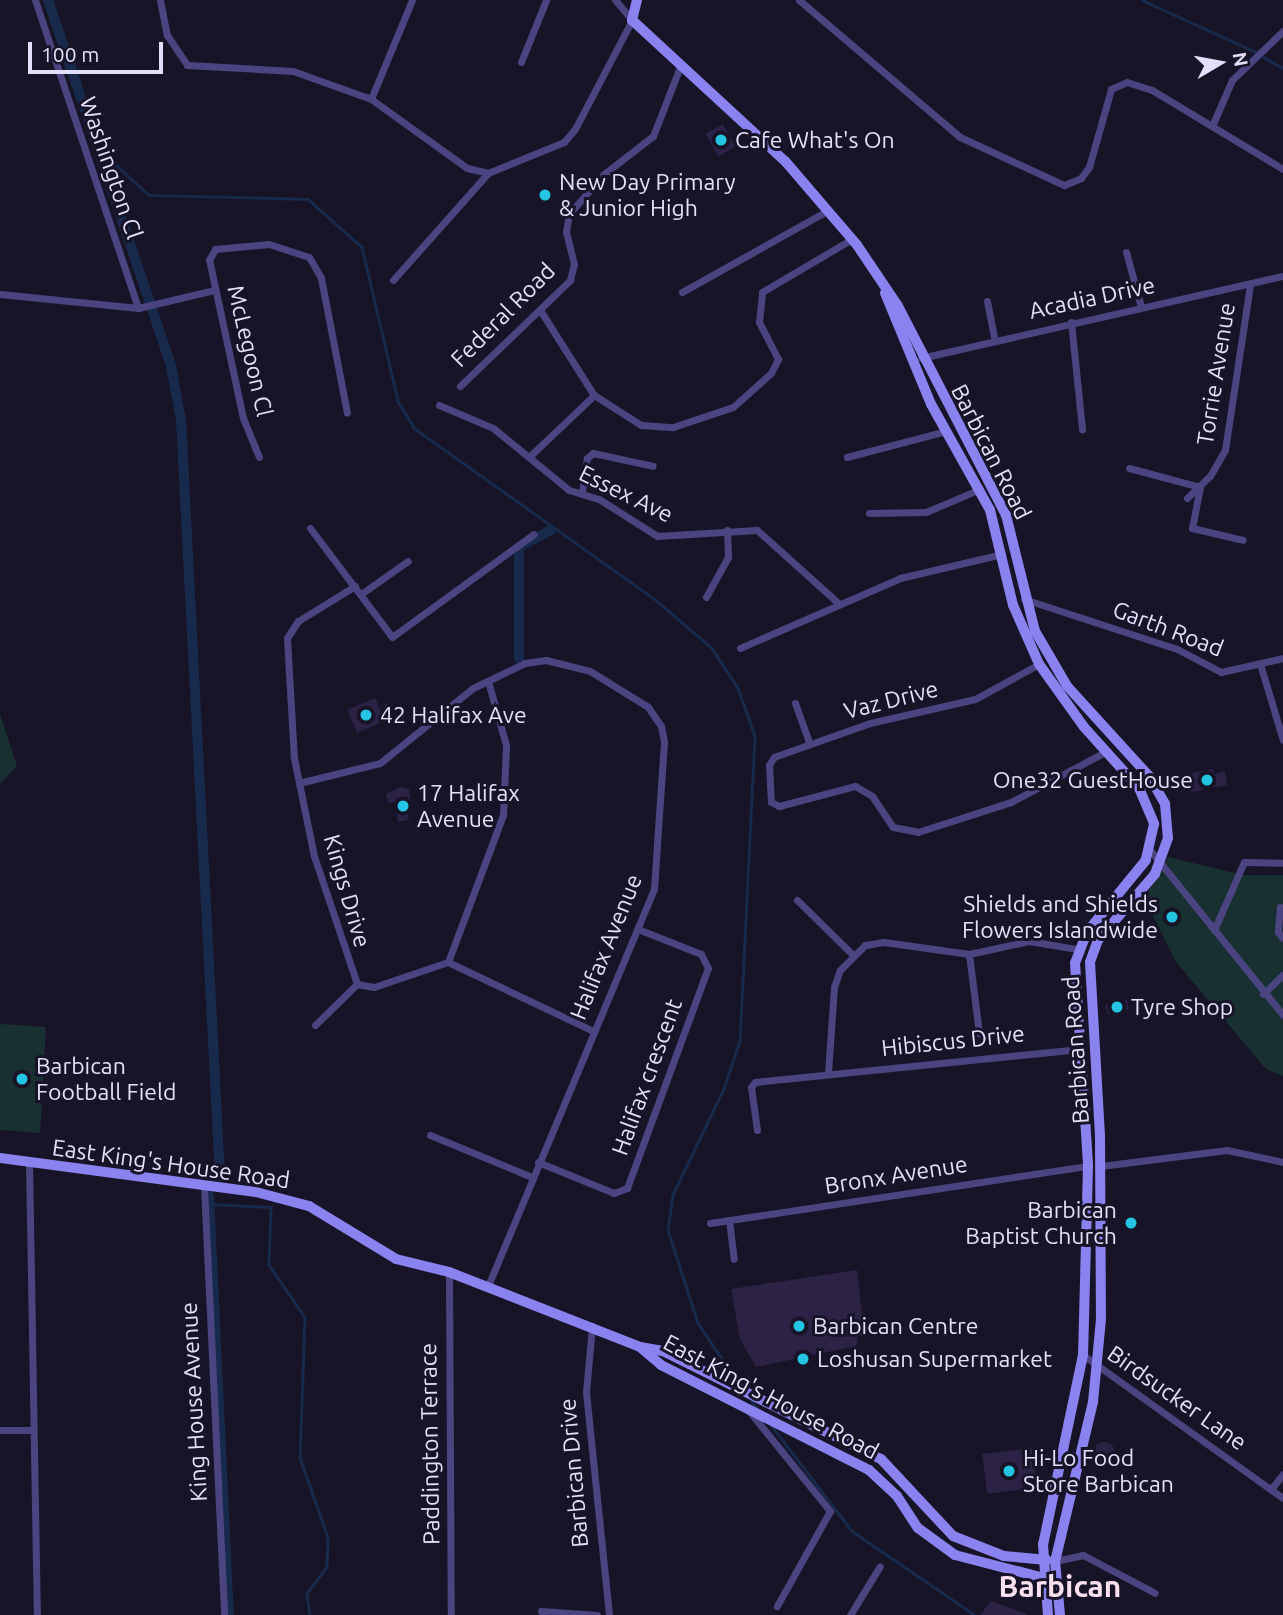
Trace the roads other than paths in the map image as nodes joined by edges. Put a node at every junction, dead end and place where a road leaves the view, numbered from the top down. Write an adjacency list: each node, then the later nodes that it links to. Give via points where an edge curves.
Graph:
1 (35, 0): 28 (street, Washington Cl)
2 (160, 0): 12 (street, via 173,51 192,68 293,71)
3 (412, 0): 12 (street)
4 (546, 0): 10 (street)
5 (615, 0): 8 (street)
6 (637, 0): 8 (main road)
7 (799, 0): 13 (street, via 960,137 1064,185 1082,178 1089,167 1116,85 1132,82 1152,90)
8 (632, 20): 11 (main road, Barbican Road); 15 (street, via 570,136 524,161)
9 (1283, 30): 13 (street, via 1232,80)
10 (521, 62)
11 (681, 64): 16 (main road, Barbican Road); 29 (street, Federal Road, via 653,136 604,174 569,214 565,226 573,272)
12 (371, 99): 15 (street, via 467,167)
13 (1212, 126): 14 (street)
14 (1283, 169)
15 (488, 173): 20 (street)
16 (829, 210): 17 (main road, Barbican Road); 24 (street)
17 (852, 239): 22 (main road, Barbican Road); 35 (street, via 762,292 759,322 778,359 771,373 733,407 663,429 641,425)
18 (1126, 252): 27 (street)
19 (1283, 276): 21 (street, Acadia Drive)
20 (393, 280)
21 (1250, 285): 27 (street, Acadia Drive); 45 (street, Torrie Avenue, via 1225,450)
22 (884, 289): 32 (main road, Barbican Road); 33 (main road, Barbican Road)
23 (215, 290): 28 (street); 37 (street, McLegoon Cl, via 211,252 269,244 309,257 321,278); 40 (street, McLegoon Cl, via 243,418)
24 (682, 292)
25 (0, 294): 28 (street)
26 (987, 301): 31 (street)
27 (1140, 307): 30 (street, Acadia Drive)
28 (138, 308)
29 (540, 310): 34 (street, Federal Road); 35 (street)
30 (1071, 322): 31 (street, Acadia Drive); 38 (street)
31 (994, 338): 32 (street, Acadia Drive)
32 (922, 358): 33 (street, Acadia Drive); 59 (main road, Barbican Road, via 1006,515)
33 (911, 361): 39 (main road, Barbican Road)
34 (460, 386)
35 (594, 395): 41 (street)
36 (439, 405): 41 (street, Essex Ave, via 475,420)
37 (347, 413)
38 (1082, 429)
39 (946, 431): 42 (street); 46 (main road, Barbican Road)
40 (259, 457)
41 (528, 457): 47 (street, Essex Ave, via 569,490)
42 (847, 457)
43 (653, 466): 47 (street, via 593,453 587,458)
44 (1129, 468): 45 (street)
45 (1200, 487): 48 (street, Torrie Avenue); 53 (street, via 1192,528)
46 (980, 489): 49 (street, via 926,512); 54 (main road, Barbican Road)
47 (582, 492): 51 (street, Essex Ave, via 664,538)
48 (1187, 498)
49 (869, 513)
50 (310, 528): 56 (street)
51 (727, 530): 58 (street, via 728,557); 60 (street, Essex Ave, via 757,530)
52 (534, 534): 57 (street, via 398,636 387,632)
53 (1243, 540)
54 (1002, 554): 60 (street, via 900,578); 63 (main road, Barbican Road, via 1013,605)
55 (408, 561): 57 (street)
56 (355, 586): 57 (street); 70 (street, Kings Drive, via 290,627 289,691)
57 (361, 594)
58 (706, 597)
59 (1024, 598): 64 (street, Garth Road, via 1177,649 1221,672); 72 (main road, Barbican Road, via 1035,631 1067,686 1159,791 1168,823)
60 (838, 603): 61 (street)
61 (740, 648)
62 (1283, 658): 64 (street, Garth Road)
63 (1039, 664): 68 (street, Vaz Drive, via 975,699); 69 (main road, Barbican Road)
64 (1260, 664): 67 (street)
65 (488, 681): 70 (street, Halifax Avenue, via 380,763); 76 (street, Halifax Avenue, via 525,663 565,663 590,671 648,707 660,726 658,865); 82 (street, via 506,745 503,815)
66 (795, 703): 68 (street)
67 (1283, 740)
68 (809, 742): 69 (street, Vaz Drive, via 774,757 771,802 777,806 855,786 864,789 893,827 918,832 1011,802)
69 (1107, 751): 71 (main road, Barbican Road, via 1149,804)
70 (299, 783): 84 (street, Kings Drive, via 321,884)
71 (1150, 850): 72 (street); 79 (main road, Barbican Road)
72 (1162, 860): 77 (street); 99 (main road, Barbican Road, via 1144,890 1098,940 1090,962)
73 (1283, 863): 77 (street, via 1244,862)
74 (797, 900): 80 (street)
75 (1280, 907): 78 (street, via 1278,932)
76 (638, 929): 88 (street, Halifax Avenue); 95 (street, Halifax crescent, via 701,954 708,968 627,1188 614,1193)
77 (1214, 930): 85 (street)
78 (1283, 938)
79 (1077, 949): 81 (street, via 1029,942); 90 (main road, Barbican Road)
80 (852, 954): 81 (street, via 874,942); 91 (street, via 834,987)
81 (969, 954): 89 (street)
82 (448, 962): 84 (street, via 374,987); 88 (street)
83 (1283, 975): 85 (street)
84 (357, 984): 87 (street)
85 (1263, 995): 86 (street)
86 (1283, 1015)
87 (315, 1025)
88 (593, 1031): 95 (street, Halifax Avenue)
89 (978, 1033)
90 (1083, 1049): 91 (street, Hibiscus Drive); 98 (main road, Barbican Road)
91 (828, 1073): 92 (street, Hibiscus Drive, via 755,1082 751,1087)
92 (757, 1130)
93 (430, 1135): 100 (street)
94 (0, 1158): 97 (main road, East King's House Road)
95 (538, 1162): 100 (street, Halifax Avenue)
96 (1283, 1162): 99 (street, via 1227,1150)
97 (29, 1163): 101 (main road, East King's House Road); 113 (street)
98 (1088, 1166): 102 (street, Bronx Avenue); 109 (main road, Barbican Road)
99 (1101, 1166): 110 (main road, Barbican Road)
100 (532, 1177): 106 (street, Halifax Avenue)
101 (204, 1187): 105 (main road, East King's House Road, via 309,1206 396,1259); 126 (street, King House Avenue)
102 (729, 1220): 103 (street, Bronx Avenue); 104 (street)
103 (710, 1223)
104 (734, 1259)
105 (449, 1272): 106 (main road, East King's House Road); 127 (street, Paddington Terrace)
106 (488, 1286): 107 (main road, East King's House Road)
107 (592, 1326): 108 (main road, East King's House Road); 129 (street, Barbican Drive, via 586,1392)
108 (640, 1347): 111 (main road, East King's House Road, via 661,1365); 117 (main road, East King's House Road, via 663,1351 881,1459 953,1536 1004,1556)
109 (1083, 1355): 110 (street, Birdsucker Lane); 117 (main road, Barbican Road)
110 (1098, 1367): 115 (street, Birdsucker Lane); 118 (main road, Barbican Road)
111 (751, 1411): 121 (main road, East King's House Road, via 883,1479 918,1528 955,1555); 123 (street, via 830,1511)
112 (0, 1430): 113 (street)
113 (33, 1430): 125 (street)
114 (1283, 1474): 115 (street)
115 (1271, 1489): 116 (street, Birdsucker Lane)
116 (1283, 1498)
117 (1041, 1560): 118 (main road, East King's House Road); 121 (main road, Barbican Road)
118 (1055, 1561): 120 (main road, Barbican Road); 122 (street, via 1083,1555)
119 (880, 1566): 130 (street)
120 (1055, 1579): 121 (main road, East King's House Road); 132 (main road, Barbican Road)
121 (1044, 1580): 131 (main road, Barbican Road)
122 (1155, 1593)
123 (777, 1606)
124 (541, 1611): 128 (street)
125 (37, 1615)
126 (224, 1615)
127 (451, 1615)
128 (597, 1615)
129 (609, 1615)
130 (850, 1615)
131 (1048, 1615)
132 (1060, 1615)

